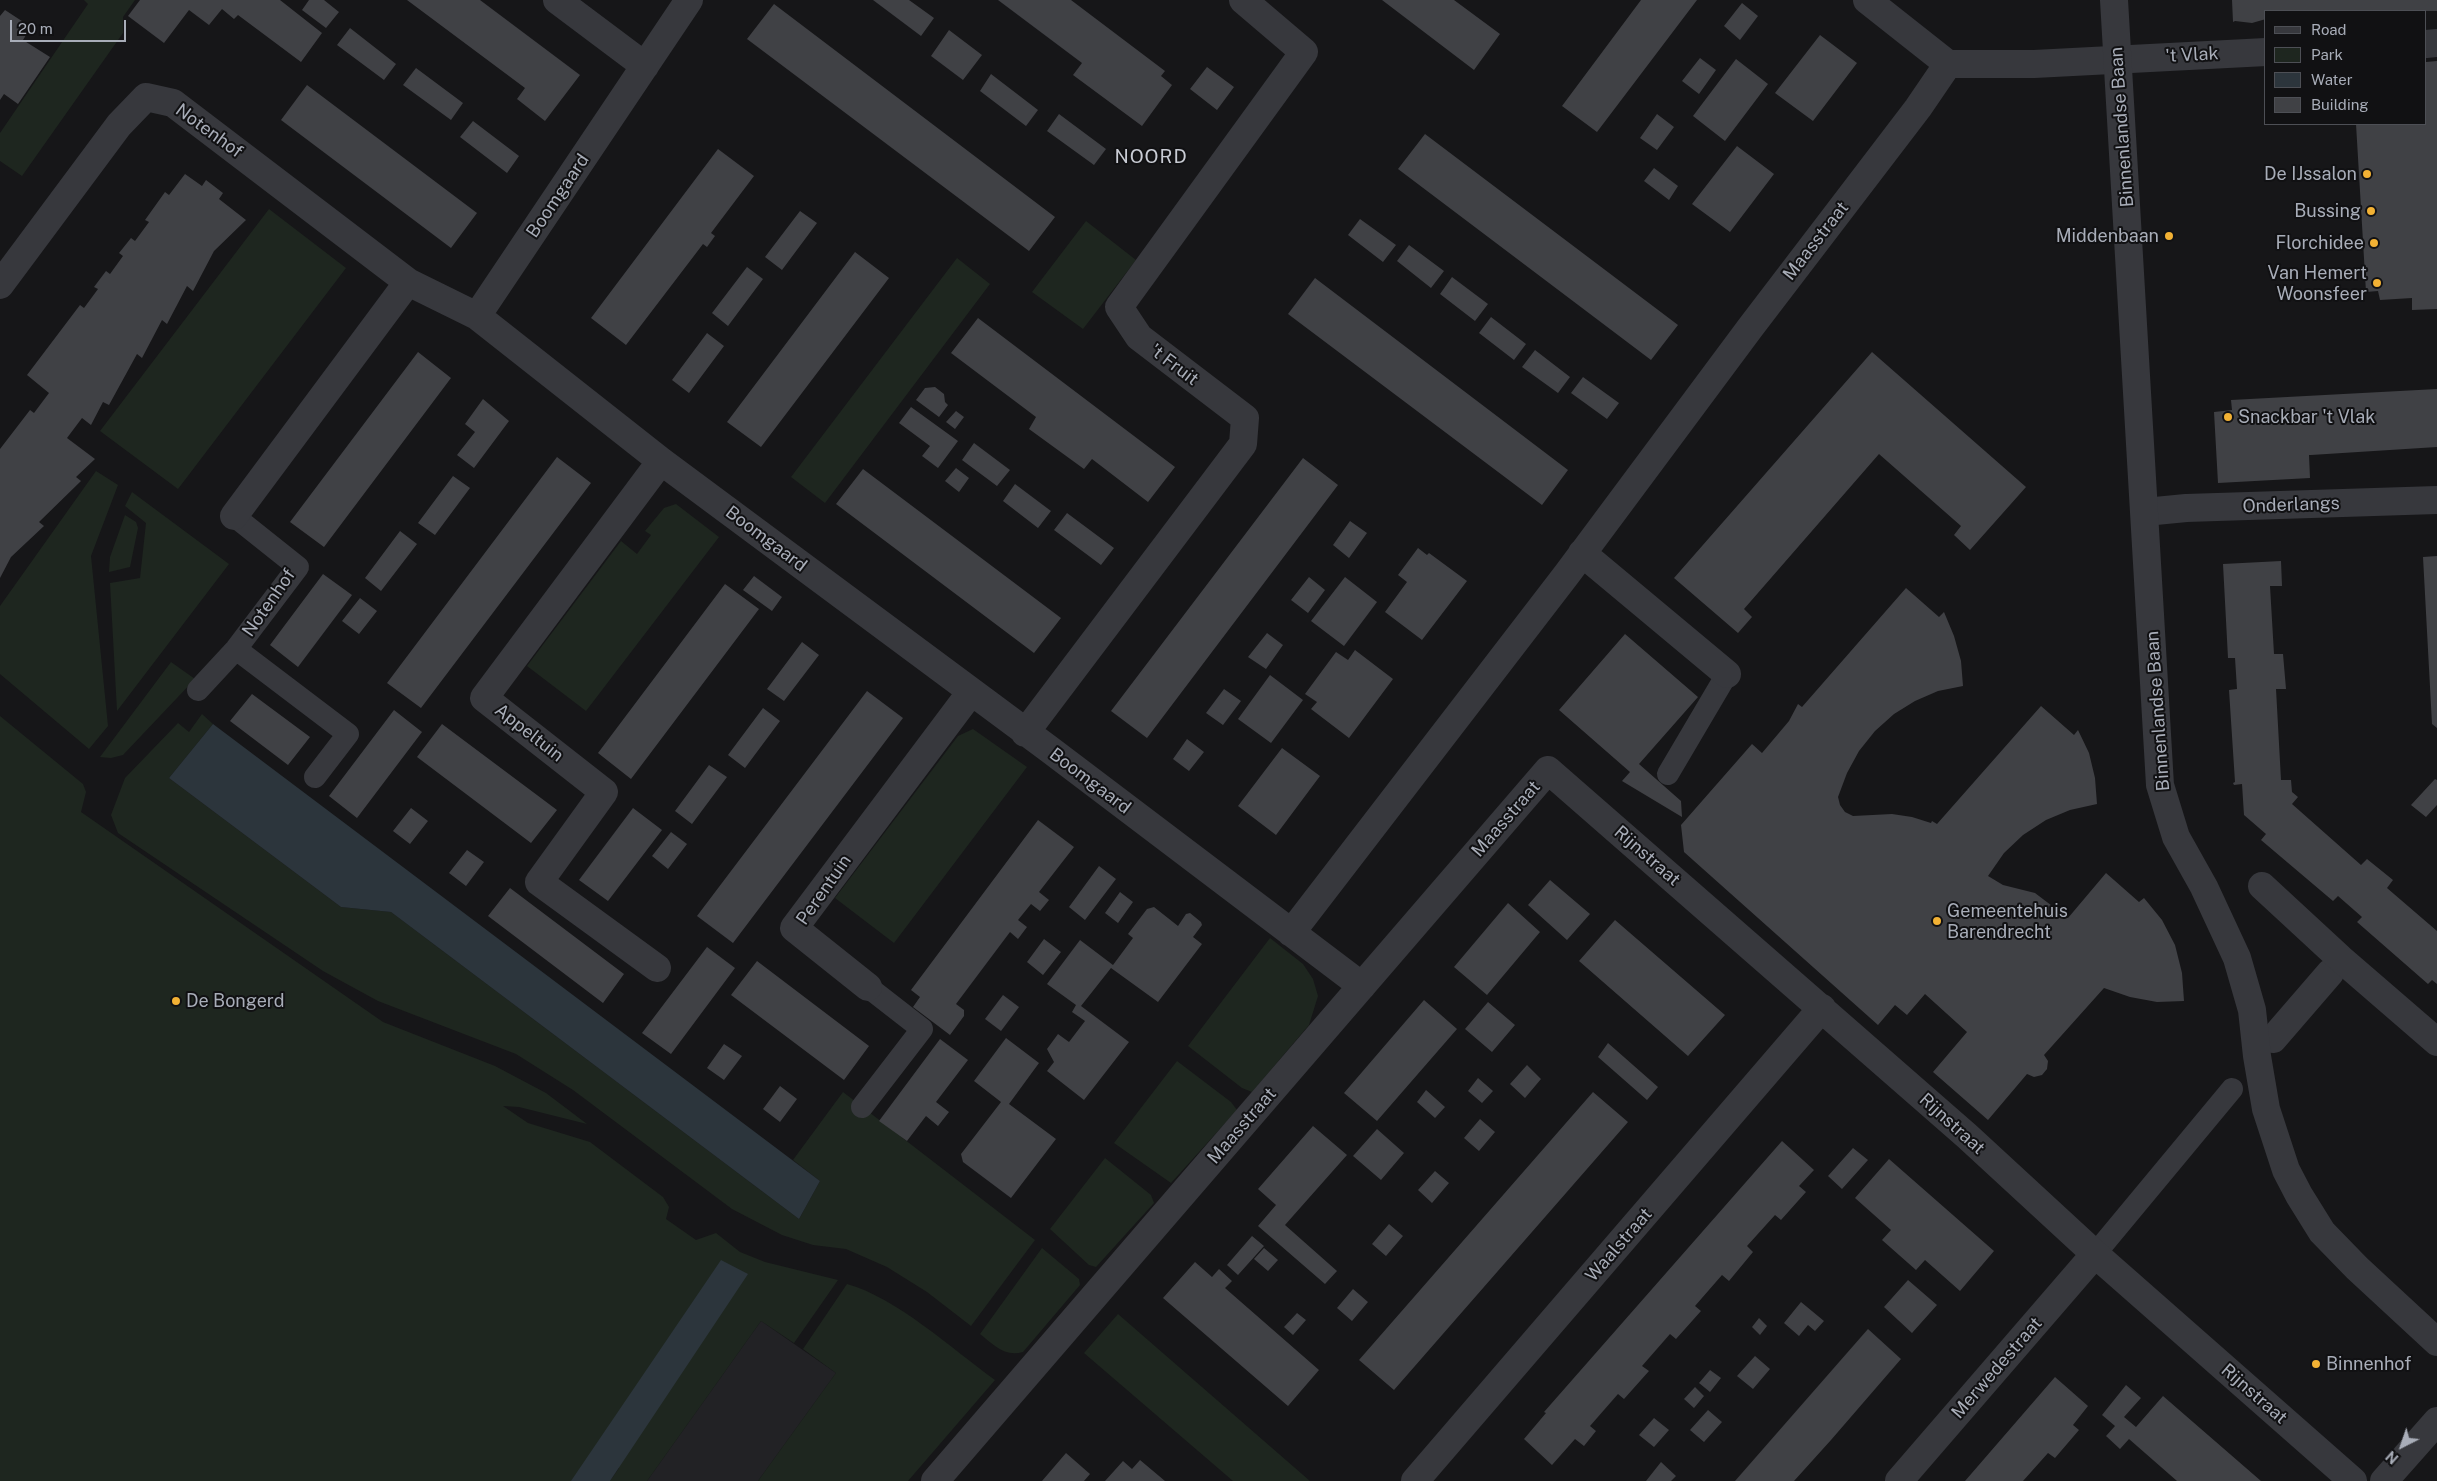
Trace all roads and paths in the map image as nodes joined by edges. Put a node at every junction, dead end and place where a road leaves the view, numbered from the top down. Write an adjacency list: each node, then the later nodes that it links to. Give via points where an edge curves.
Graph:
1 (556, 0): 9 (street)
2 (689, 0): 9 (street, Boomgaard)
3 (1243, 0): 22 (street, 't Fruit, via 1304,52 1119,306 1139,337 1245,418 1243,444)
4 (1867, 0): 8 (street)
5 (2114, 0): 7 (street, Binnenlandse Baan)
6 (2264, 52): 7 (street, 't Vlak)
7 (2118, 59): 8 (street, via 2034,64); 15 (street, Binnenlandse Baan)
8 (1948, 64): 17 (street, Maasstraat)
9 (645, 66): 12 (street, Boomgaard)
10 (408, 282): 11 (street, Notenhof, via 172,103 146,97 119,125); 12 (street, Notenhof); 16 (street, Notenhof)
11 (0, 285)
12 (477, 316): 13 (street, Boomgaard)
13 (661, 461): 21 (street, Boomgaard); 28 (street, Appeltuin, via 484,698 604,792 539,882)
14 (2437, 500): 15 (street, Onderlangs)
15 (2146, 512): 38 (street, Binnenlandse Baan, via 2160,785 2176,837 2237,958 2252,1010 2266,1109 2274,1136 2298,1195 2322,1232)
16 (234, 516): 18 (lane, Notenhof, via 298,567)
17 (1582, 553): 19 (street); 27 (street, Maasstraat)
18 (236, 649): 20 (lane, Notenhof); 25 (lane, Notenhof, via 348,734)
19 (1727, 674): 24 (lane)
20 (198, 690)
21 (971, 692): 22 (street, Boomgaard); 31 (street, Perentuin, via 794,928)
22 (1025, 733): 27 (street, Boomgaard)
23 (1548, 770): 30 (street, Maasstraat); 32 (street, Rijnstraat)
24 (1668, 774)
25 (315, 777)
26 (2262, 886): 34 (street)
27 (1291, 933): 30 (street, Boomgaard)
28 (657, 968)
29 (2330, 973): 33 (street)
30 (1362, 986): 40 (street, Maasstraat)
31 (868, 987): 36 (lane, Perentuin, via 922,1029)
32 (1822, 1008): 37 (street, Rijnstraat); 41 (street, Waalstraat)
33 (2273, 1039)
34 (2437, 1042)
35 (2232, 1089): 37 (lane)
36 (862, 1107)
37 (2096, 1254): 42 (street, Merwedestraat); 43 (street, Rijnstraat)
38 (2437, 1342)
39 (2437, 1421): 44 (street)
40 (935, 1481)
41 (1415, 1481)
42 (1899, 1481)
43 (2353, 1481)
44 (2384, 1481)

